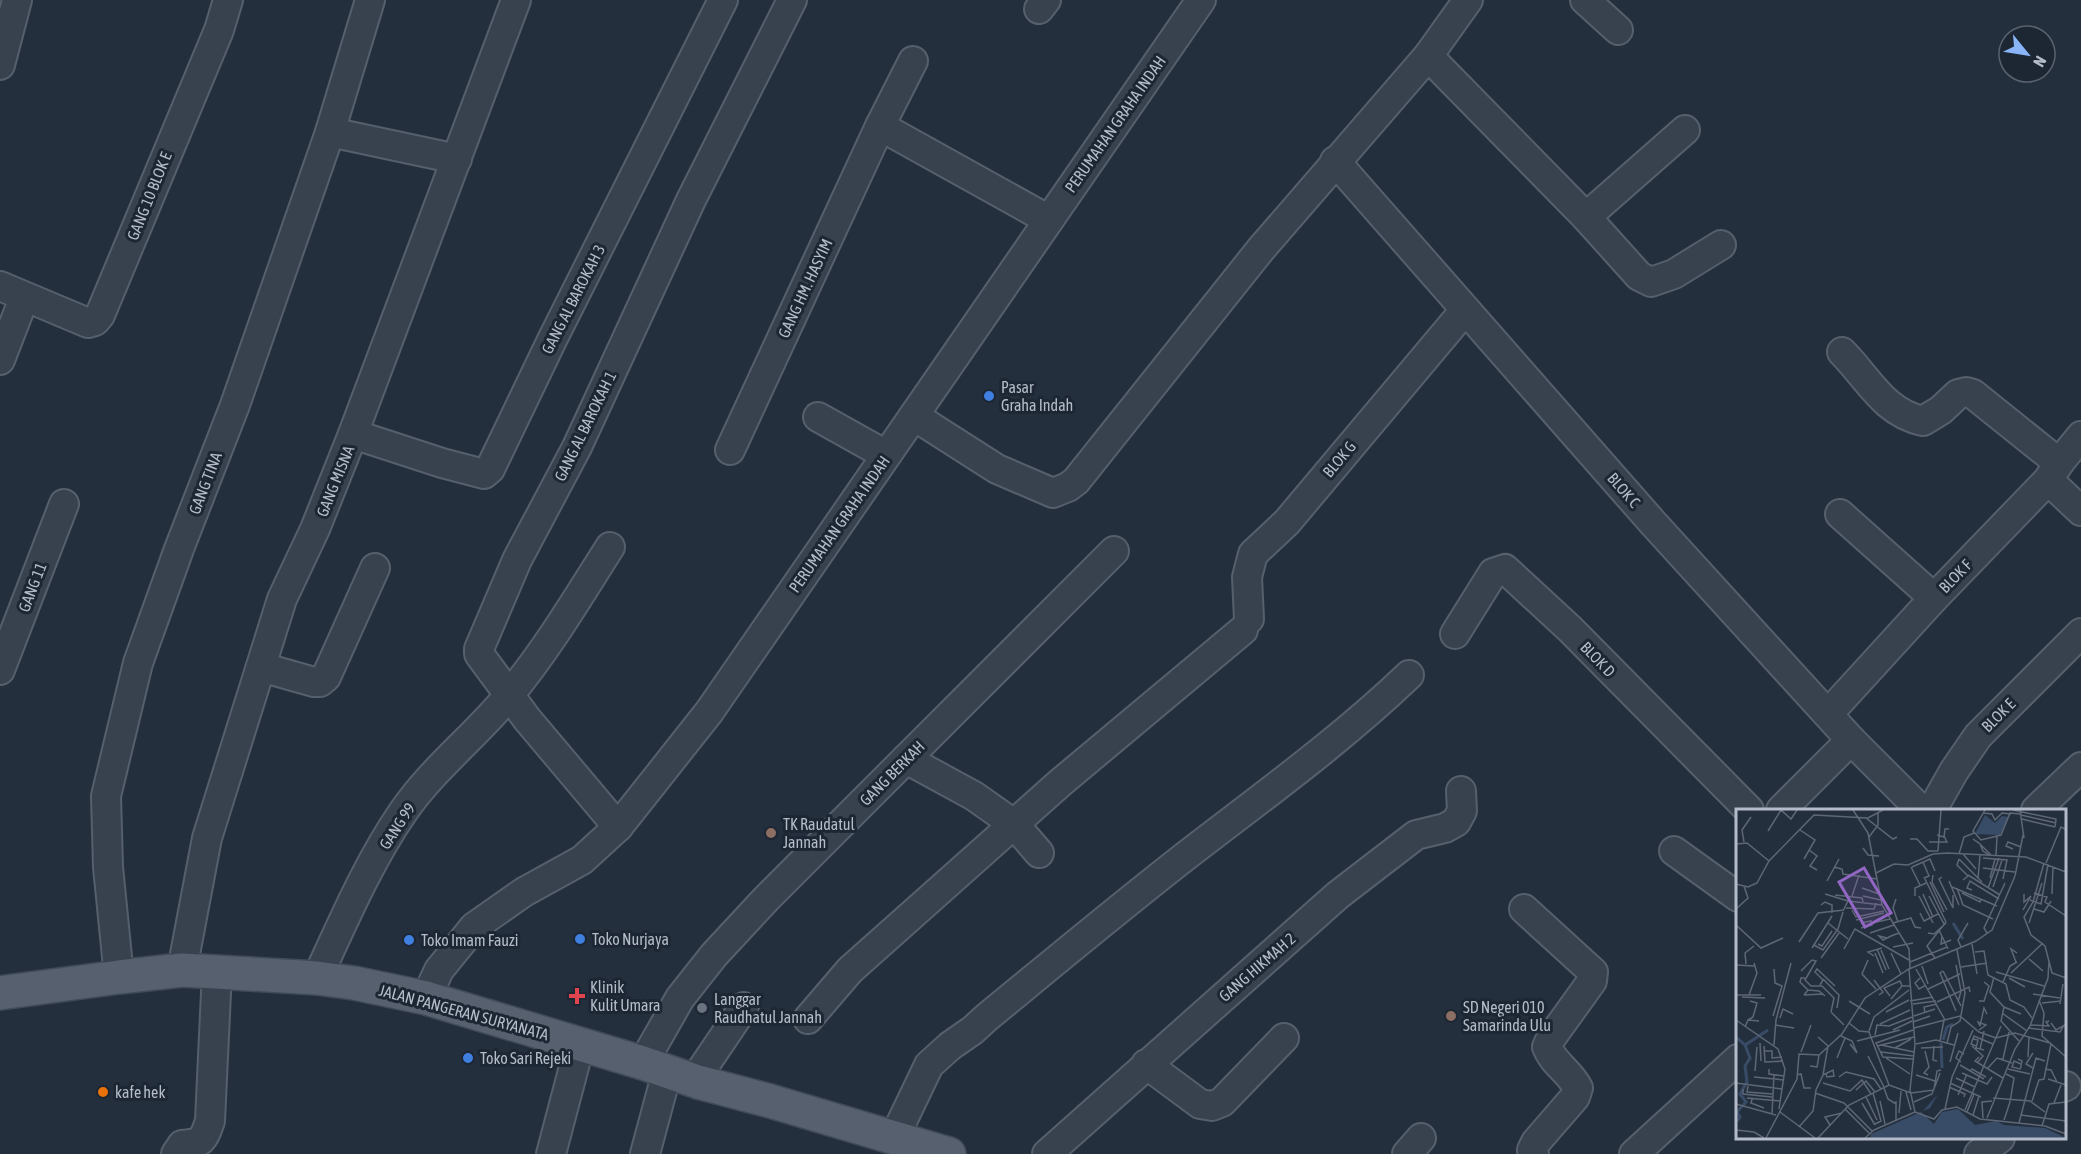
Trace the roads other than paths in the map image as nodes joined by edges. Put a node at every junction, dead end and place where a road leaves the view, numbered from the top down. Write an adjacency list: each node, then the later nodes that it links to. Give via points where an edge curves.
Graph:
1 (17, 0): 13 (street)
2 (228, 0): 22 (street, GANG 10 BLOK E, via 100,315 88,323)
3 (370, 0): 16 (street, GANG TINA)
4 (516, 0): 17 (street, GANG MISNA)
5 (723, 0): 28 (street, GANG AL BAROKAH 3, via 490,470 484,474 442,463)
6 (792, 0): 45 (street, GANG AL BAROKAH 1, via 691,200 577,447 517,560 479,649)
7 (1201, 0): 20 (street, PERUMAHAN GRAHA INDAH)
8 (1468, 0): 11 (street)
9 (1585, 0): 10 (street)
10 (1618, 30)
11 (1428, 56): 18 (street); 19 (street)
12 (914, 61): 14 (street, GANG HM. HASYIM)
13 (0, 65)
14 (880, 126): 20 (street); 30 (street, GANG HM. HASYIM)
15 (1685, 130): 19 (street)
16 (330, 132): 17 (street); 64 (street, GANG TINA, via 235,405 138,663 106,796 108,867)
17 (458, 159): 28 (street, GANG MISNA)
18 (1335, 161): 23 (street, BLOK C); 26 (street, via 1076,482 1068,487 1053,493 997,469)
19 (1586, 217): 21 (street, via 1639,276 1651,282 1674,274)
20 (1049, 220): 26 (street, PERUMAHAN GRAHA INDAH)
21 (1721, 245)
22 (12, 292): 25 (street)
23 (1465, 310): 46 (street, BLOK C); 56 (street, BLOK G, via 1287,522 1253,554 1247,577 1246,625)
24 (1842, 352): 32 (street, via 1883,401 1902,414 1923,421 1958,394 1973,394)
25 (0, 360)
26 (914, 416): 31 (street, PERUMAHAN GRAHA INDAH)
27 (818, 417): 31 (street)
28 (353, 434): 42 (street, GANG MISNA, via 282,599)
29 (2081, 436): 32 (street, BLOK F)
30 (730, 450)
31 (886, 455): 57 (street, PERUMAHAN GRAHA INDAH, via 709,712)
32 (2053, 472): 34 (street); 39 (street, BLOK F)
33 (64, 504): 43 (street, GANG 11)
34 (2081, 511)
35 (1840, 514): 39 (street)
36 (610, 547): 45 (street, GANG 99, via 542,653)
37 (1114, 551): 48 (street, GANG BERKAH)
38 (375, 568): 42 (street, via 326,677 314,682)
39 (1934, 598): 46 (street, BLOK F)
40 (2081, 633): 54 (street, BLOK E, via 1978,736)
41 (1455, 634): 51 (street, BLOK D, via 1493,573 1505,569)
42 (261, 667): 62 (street, GANG MISNA, via 207,838)
43 (0, 670)
44 (1408, 675): 75 (street, via 1297,771 939,1054 929,1065)
45 (509, 696): 57 (street, GANG AL BAROKAH 1); 65 (street, GANG 99, via 404,811 350,906)
46 (1828, 714): 47 (street, BLOK C)
47 (1851, 740): 52 (street); 53 (street, BLOK C)
48 (906, 759): 56 (street, via 974,796); 74 (street, GANG BERKAH, via 766,899 680,998)
49 (2081, 767): 55 (street)
50 (1461, 791): 73 (street, GANG HIKMAH 2, via 1462,811 1456,822 1416,835 1338,895)
51 (1748, 809)
52 (1782, 809)
53 (1920, 809)
54 (1933, 809)
55 (2037, 809)
56 (1015, 825): 59 (street); 69 (street, via 850,970)
57 (618, 827): 67 (street, PERUMAHAN GRAHA INDAH, via 582,860 524,892 474,927 439,970)
58 (1674, 850): 60 (street)
59 (1039, 853)
60 (1736, 896)
61 (1524, 909): 82 (street, via 1593,972 1592,981 1547,1047 1578,1088 1575,1097 1536,1142)
62 (182, 970): 63 (main road, JALAN PANGERAN SURYANATA); 64 (main road, JALAN PANGERAN SURYANATA)
63 (217, 972): 65 (main road, JALAN PANGERAN SURYANATA); 77 (street, via 210,1122 205,1137 197,1143 182,1145)
64 (119, 977): 66 (main road, JALAN PANGERAN SURYANATA)
65 (317, 978): 67 (main road, JALAN PANGERAN SURYANATA)
66 (0, 993)
67 (426, 998): 71 (main road, JALAN PANGERAN SURYANATA)
68 (744, 1007): 74 (street)
69 (808, 1020)
70 (1284, 1038): 73 (street, via 1222,1102 1212,1106 1200,1104)
71 (580, 1044): 74 (main road, JALAN PANGERAN SURYANATA); 78 (street)
72 (1736, 1060): 83 (street)
73 (1146, 1064): 81 (street, GANG HIKMAH 2)
74 (668, 1072): 75 (main road, JALAN PANGERAN SURYANATA); 79 (street)
75 (894, 1138): 80 (main road, JALAN PANGERAN SURYANATA)
76 (1998, 1139): 84 (street)
77 (176, 1154)
78 (551, 1154)
79 (645, 1154)
80 (949, 1154)
81 (1047, 1154)
82 (1533, 1154)
83 (1634, 1154)
84 (1979, 1154)

